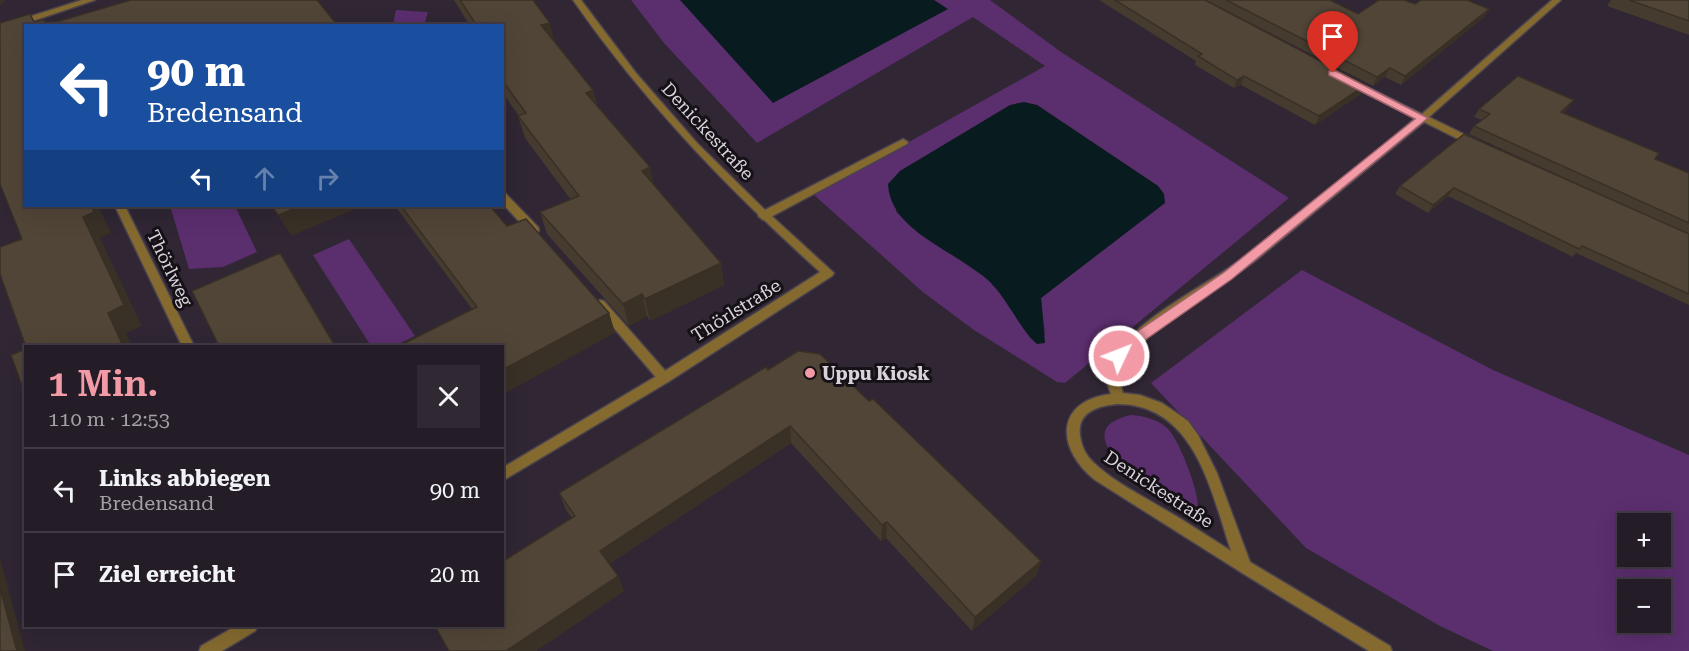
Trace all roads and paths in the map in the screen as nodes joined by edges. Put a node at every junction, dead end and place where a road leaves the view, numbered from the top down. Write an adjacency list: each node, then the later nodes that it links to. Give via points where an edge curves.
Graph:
1 (91, 0): 4 (street)
2 (577, 0): 11 (street, Denickestraße, via 649,97)
3 (1557, 0): 6 (street)
4 (0, 29)
5 (1341, 78): 6 (street)
6 (1423, 118): 8 (street); 17 (street, via 1228,276 1143,334 1119,356 1111,375)
7 (903, 142): 11 (street)
8 (1481, 147)
9 (504, 198): 12 (street)
10 (120, 207): 15 (street, Thörlweg)
11 (763, 216): 13 (street, Denickestraße)
12 (542, 238)
13 (828, 273): 16 (street, Thörlstraße)
14 (594, 298): 16 (street)
15 (188, 345)
16 (664, 378): 18 (street, Thörlstraße)
17 (1119, 398): 19 (street, Denickestraße, via 1138,399 1163,408 1190,434 1203,456); 19 (street, Denickestraße, via 1085,406 1074,421 1073,440 1089,467)
18 (504, 474)
19 (1244, 566): 22 (street, Denickestraße)
20 (248, 627): 21 (street)
21 (207, 651)
22 (1384, 651)

